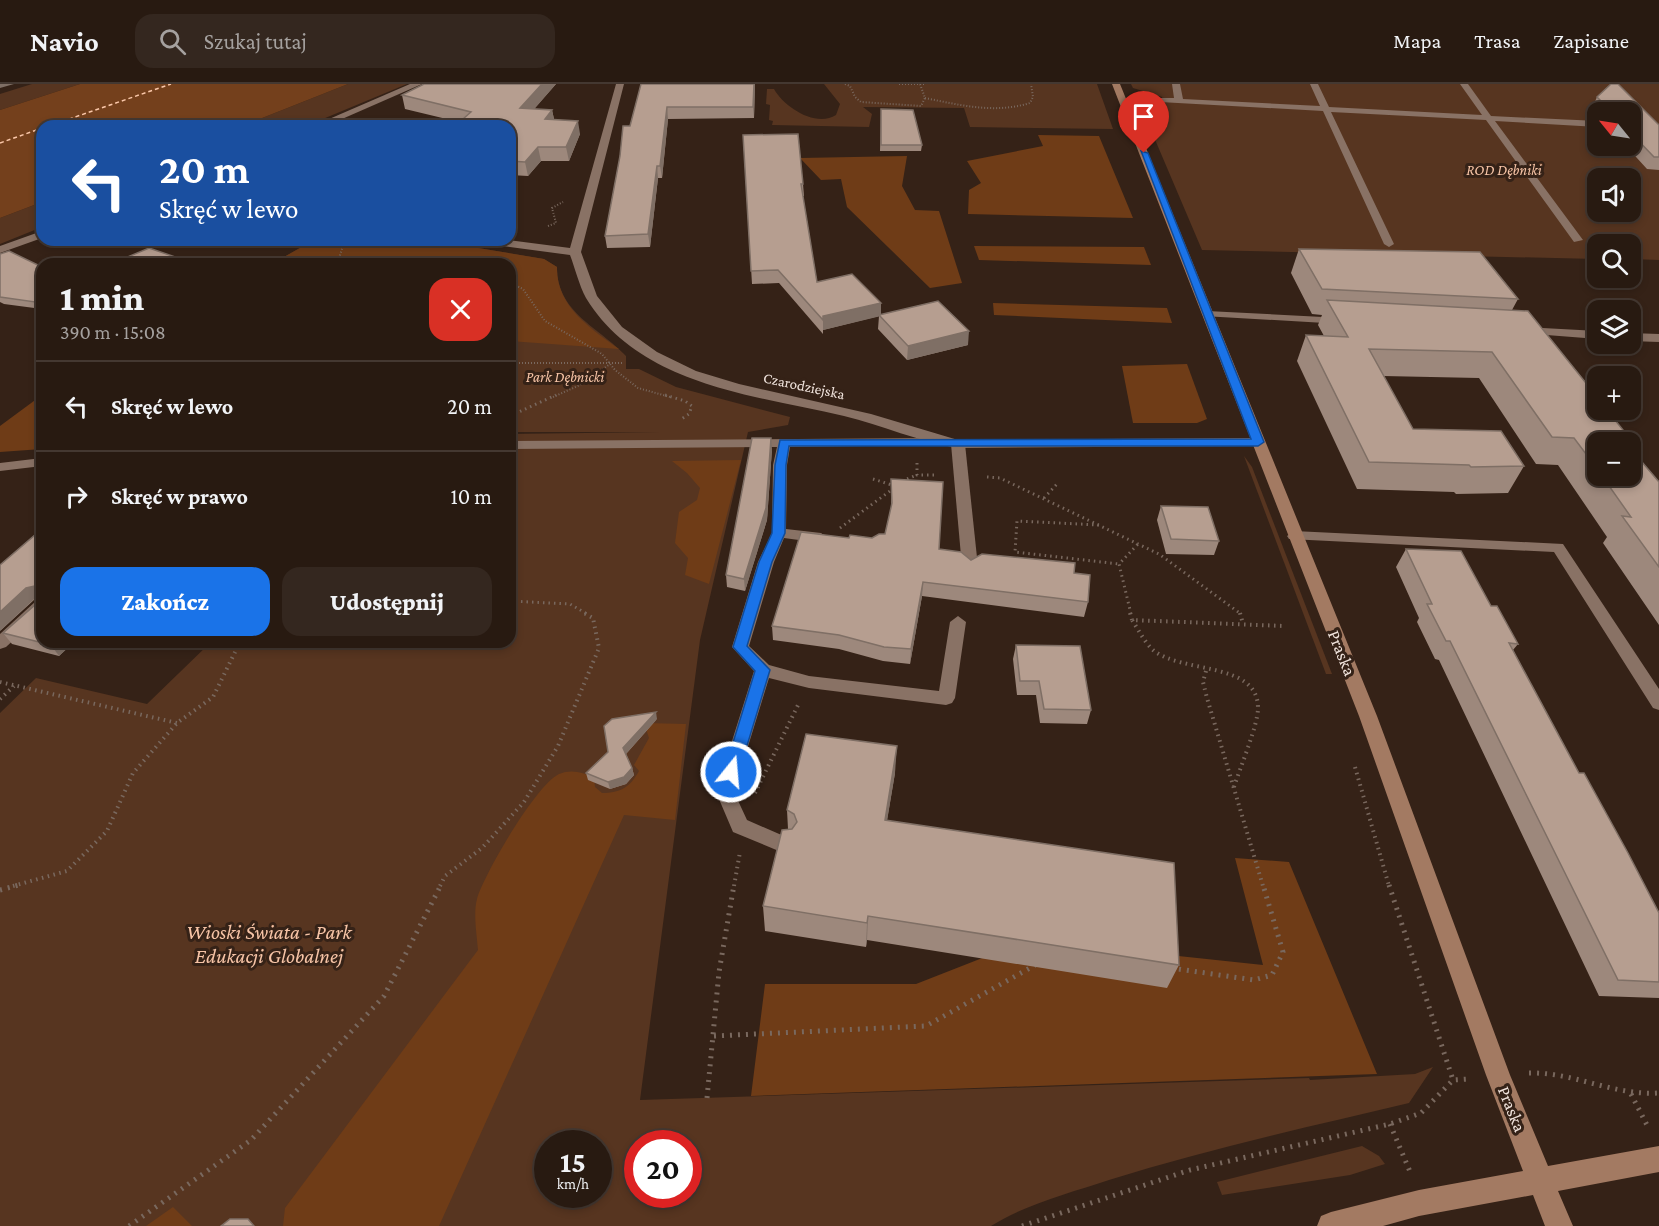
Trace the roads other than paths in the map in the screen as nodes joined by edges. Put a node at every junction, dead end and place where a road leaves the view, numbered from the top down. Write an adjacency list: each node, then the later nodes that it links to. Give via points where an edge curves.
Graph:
1 (418, 84): 11 (street)
2 (620, 84): 18 (street)
3 (1116, 84): 19 (street, Praska)
4 (1176, 84): 8 (lane)
5 (1314, 84): 9 (lane)
6 (1464, 84): 10 (lane)
7 (1163, 100): 8 (lane)
8 (1179, 100): 9 (lane)
9 (1323, 108): 10 (lane); 16 (lane)
10 (1489, 118): 12 (lane); 14 (lane)
11 (332, 120)
12 (1587, 123)
13 (36, 236): 17 (street)
14 (1578, 240)
15 (516, 244): 18 (street)
16 (1389, 244)
17 (0, 250)
18 (575, 252): 26 (street, Czarodziejska, via 580,276 597,307 625,336 661,361 696,377 867,417)
19 (1207, 314): 20 (lane); 27 (street, Praska)
20 (1354, 322)
21 (1516, 330): 22 (lane)
22 (1587, 334)
23 (1641, 337): 24 (lane)
24 (1659, 338)
25 (784, 442): 26 (lane); 29 (lane); 32 (lane)
26 (938, 442): 28 (street, Czarodziejska)
27 (1258, 442): 28 (street, Czarodziejska); 33 (street, Praska)
28 (958, 444): 35 (lane)
29 (516, 445)
30 (36, 463): 31 (lane)
31 (0, 467)
32 (778, 533): 34 (lane); 39 (lane, via 740,647)
33 (1294, 536): 40 (lane, via 1558,548); 43 (street, Praska, via 1368,716 1494,1064)
34 (830, 540)
35 (970, 567)
36 (36, 610): 38 (lane)
37 (958, 622): 39 (lane, via 946,698 809,682)
38 (0, 643)
39 (763, 670): 41 (lane, via 725,792 740,826)
40 (1659, 703)
41 (786, 846)
42 (1659, 1159): 43 (street)
43 (1541, 1181): 44 (street, via 1419,1203); 45 (street, Praska)
44 (1331, 1226)
45 (1559, 1226)

